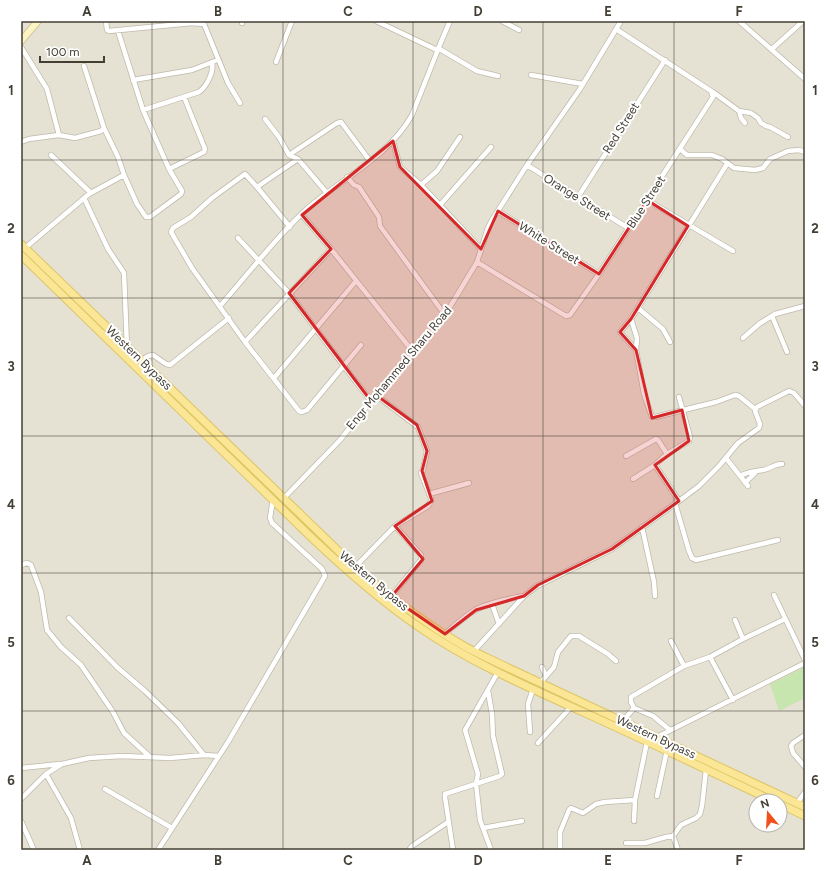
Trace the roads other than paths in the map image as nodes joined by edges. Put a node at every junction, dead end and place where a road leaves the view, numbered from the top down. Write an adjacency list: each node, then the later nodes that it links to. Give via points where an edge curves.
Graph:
1 (38, 21): 15 (street)
2 (106, 21): 14 (street, via 107,30)
3 (292, 21): 21 (street)
4 (376, 21): 17 (street)
5 (450, 21): 17 (street)
6 (502, 21): 13 (street)
7 (621, 21): 12 (street, Engr Mohammed Sharu Road)
8 (739, 21): 18 (street)
9 (803, 21): 18 (street)
10 (193, 22): 11 (street); 19 (street, via 204,24)
11 (153, 24): 14 (street)
12 (616, 29): 20 (street); 28 (street, Engr Mohammed Sharu Road)
13 (518, 30)
14 (118, 31): 27 (street)
15 (21, 41)
16 (21, 47): 37 (street, via 47,89)
17 (438, 49): 25 (street, via 477,71); 40 (street, via 412,115)
18 (772, 49): 26 (street)
19 (218, 60): 22 (street); 31 (street)
20 (665, 60): 29 (street); 58 (street, Red Street)
21 (276, 62)
22 (212, 63): 27 (street, via 192,70); 30 (street, via 213,69 204,88 200,92)
23 (84, 66): 36 (street)
24 (531, 75): 28 (street)
25 (498, 76)
26 (805, 79)
27 (132, 80): 32 (street)
28 (583, 84): 50 (street, Engr Mohammed Sharu Road)
29 (712, 91): 33 (street); 43 (street, Blue Street, via 713,98)
30 (184, 97): 32 (street); 51 (street, via 205,151)
31 (240, 103)
32 (143, 110): 51 (street)
33 (739, 111): 35 (street); 39 (street, via 758,117 761,123)
34 (265, 119): 46 (street)
35 (745, 122)
36 (104, 128): 37 (street, via 75,138); 52 (street)
37 (59, 135): 41 (street)
38 (460, 137): 54 (street, via 437,171)
39 (788, 137)
40 (393, 141): 48 (street); 54 (street, via 400,167)
41 (21, 142)
42 (491, 147): 61 (street)
43 (680, 149): 49 (street, via 687,155 712,156 722,159); 60 (street, Blue Street)
44 (805, 152): 49 (street, via 788,151 770,159 760,169 738,168)
45 (51, 155): 56 (street)
46 (289, 156): 47 (street); 48 (street, via 341,122)
47 (298, 160): 55 (street); 57 (street)
48 (370, 161): 53 (street)
49 (727, 164): 64 (street)
50 (527, 165): 58 (street, Orange Street); 62 (street, Engr Mohammed Sharu Road)
51 (169, 169): 52 (street, via 182,193 148,218 137,204)
52 (124, 175): 56 (street)
53 (347, 177): 57 (street); 81 (street, via 359,187 379,217 380,226)
54 (421, 185): 61 (street)
55 (257, 187): 65 (street); 78 (street, via 246,174 242,175 171,231 192,268)
56 (91, 193): 59 (street)
57 (326, 193): 63 (street)
58 (578, 197): 66 (street, Orange Street)
59 (84, 198): 68 (street); 90 (street, via 108,249 124,273)
60 (647, 200): 64 (street); 66 (street, Blue Street)
61 (440, 205): 70 (street)
62 (498, 211): 70 (street, Engr Mohammed Sharu Road, via 488,228); 75 (street, White Street)
63 (302, 215): 65 (street); 69 (street)
64 (688, 226): 71 (street); 80 (street)
65 (290, 227): 73 (street)
66 (628, 228): 75 (street, Blue Street)
67 (238, 238): 73 (street)
68 (23, 246): 90 (main road, Western Bypass)
69 (331, 249): 76 (street); 77 (street)
70 (481, 249): 74 (street, Engr Mohammed Sharu Road)
71 (733, 251)
72 (21, 255): 114 (main road, Western Bypass)
73 (259, 260): 77 (street); 78 (street)
74 (477, 262): 75 (street, Blue Street, via 566,316 571,314); 81 (street, Engr Mohammed Sharu Road)
75 (599, 274)
76 (356, 281): 85 (street); 93 (street)
77 (289, 293): 85 (street); 87 (street)
78 (220, 306): 83 (street)
79 (805, 306): 82 (street)
80 (638, 308): 84 (street); 88 (street, via 663,329)
81 (445, 315): 93 (street, Engr Mohammed Sharu Road)
82 (772, 316): 86 (street); 92 (street)
83 (229, 318): 87 (street); 94 (street, via 170,365 153,355)
84 (631, 319): 91 (street, via 637,338); 91 (street, via 620,332)
85 (315, 328): 95 (street); 96 (street)
86 (743, 338)
87 (245, 342): 96 (street)
88 (670, 342)
89 (361, 345): 95 (street)
90 (127, 347): 94 (main road, Western Bypass)
91 (636, 350): 102 (street, via 644,394 651,415 655,417)
92 (788, 352)
93 (414, 353): 97 (street, Engr Mohammed Sharu Road)
94 (142, 361): 113 (main road, Western Bypass)
95 (343, 365): 96 (street, via 304,412 299,411); 99 (street)
96 (274, 378)
97 (376, 395): 99 (street, Engr Mohammed Sharu Road); 112 (street, via 418,427 428,451 421,473)
98 (679, 397): 102 (street)
99 (371, 401): 113 (street, Engr Mohammed Sharu Road, via 340,440)
100 (805, 406): 101 (street, via 789,391)
101 (755, 409): 102 (street, via 735,394 716,402); 105 (street, via 760,426 738,443)
102 (682, 410): 103 (street, via 690,439)
103 (667, 454): 104 (street, via 656,439); 107 (street)
104 (626, 456)
105 (726, 458): 109 (street); 115 (street, via 704,481)
106 (782, 464): 108 (street)
107 (655, 465): 110 (street); 115 (street)
108 (757, 471): 109 (street, via 749,471); 109 (street, via 746,484)
109 (740, 476)
110 (633, 479)
111 (469, 483): 112 (street)
112 (429, 494): 116 (street, via 431,501 428,506)
113 (284, 498): 120 (main road, Western Bypass)
114 (273, 500): 140 (main road, Western Bypass, via 353,576 395,610 439,640); 160 (street, via 270,518 272,523 322,569 325,576)
115 (677, 502): 117 (street); 118 (street, via 689,552 696,560)
116 (396, 526): 120 (street); 122 (street, via 420,555 421,560)
117 (642, 528): 123 (street, via 612,549 538,585); 124 (street)
118 (778, 540)
119 (21, 565): 159 (street, via 31,565 41,592 47,630 81,665 124,733)
120 (355, 567): 122 (main road, Western Bypass)
121 (774, 595): 127 (street)
122 (391, 596): 130 (main road, Western Bypass)
123 (524, 596): 125 (street); 129 (street)
124 (655, 596)
125 (492, 604): 129 (street); 130 (street, via 476,610)
126 (69, 618): 158 (street, via 118,668 178,722)
127 (785, 619): 131 (street); 135 (street)
128 (735, 620): 131 (street)
129 (499, 624): 133 (street)
130 (445, 634): 133 (main road, Western Bypass)
131 (743, 639): 134 (street)
132 (671, 641): 138 (street)
133 (474, 651): 142 (main road, Western Bypass)
134 (710, 657): 138 (street); 145 (street)
135 (805, 660)
136 (616, 661): 141 (street, via 575,635 568,638 558,652 554,667)
137 (805, 663): 145 (street)
138 (684, 666): 148 (street, via 633,696 631,702)
139 (542, 667): 141 (street)
140 (498, 672): 143 (main road, Western Bypass); 144 (street)
141 (546, 676): 142 (street)
142 (540, 683): 146 (main road, Western Bypass)
143 (533, 689): 147 (main road, Western Bypass); 152 (street, via 528,704)
144 (488, 691): 166 (street, via 465,730 478,774); 166 (street, via 493,736 502,774)
145 (733, 700): 151 (street)
146 (584, 704): 149 (main road); 150 (main road, Western Bypass)
147 (571, 707): 149 (main road, Western Bypass); 156 (street)
148 (634, 708): 150 (street); 151 (street, via 654,716)
149 (581, 711): 155 (main road, Western Bypass)
150 (623, 722): 154 (main road, Western Bypass)
151 (670, 730): 154 (street)
152 (530, 732)
153 (805, 735): 162 (street, via 793,743 791,750)
154 (657, 737): 173 (main road, Western Bypass)
155 (647, 742): 157 (main road, Western Bypass); 172 (street)
156 (538, 743)
157 (668, 750): 164 (main road, Western Bypass); 170 (street)
158 (204, 755): 159 (street, via 170,758); 160 (street)
159 (149, 756): 161 (street, via 89,758)
160 (219, 756): 181 (street)
161 (62, 764): 163 (street); 165 (street)
162 (805, 767)
163 (21, 768)
164 (706, 770): 169 (main road, Western Bypass); 183 (street, via 700,814 681,825)
165 (46, 774): 171 (street); 186 (street, via 71,818)
166 (476, 784): 180 (street, via 445,794); 182 (street)
167 (105, 789): 181 (street)
168 (805, 792): 173 (street)
169 (756, 793)
170 (657, 796)
171 (21, 799)
172 (635, 800): 179 (street); 191 (street, via 596,804 584,813 572,808 569,810 560,832)
173 (797, 804): 174 (main road, Western Bypass)
174 (805, 807)
175 (788, 808): 176 (main road)
176 (805, 816)
177 (21, 821): 185 (street)
178 (522, 821): 182 (street)
179 (634, 821)
180 (448, 822): 188 (street); 189 (street)
181 (172, 828): 187 (street)
182 (483, 828): 190 (street)
183 (673, 836): 184 (street, via 645,843); 192 (street)
184 (626, 843)
185 (34, 850)
186 (80, 850)
187 (158, 850)
188 (409, 850)
189 (453, 850)
190 (490, 850)
191 (560, 850)
192 (678, 850)

